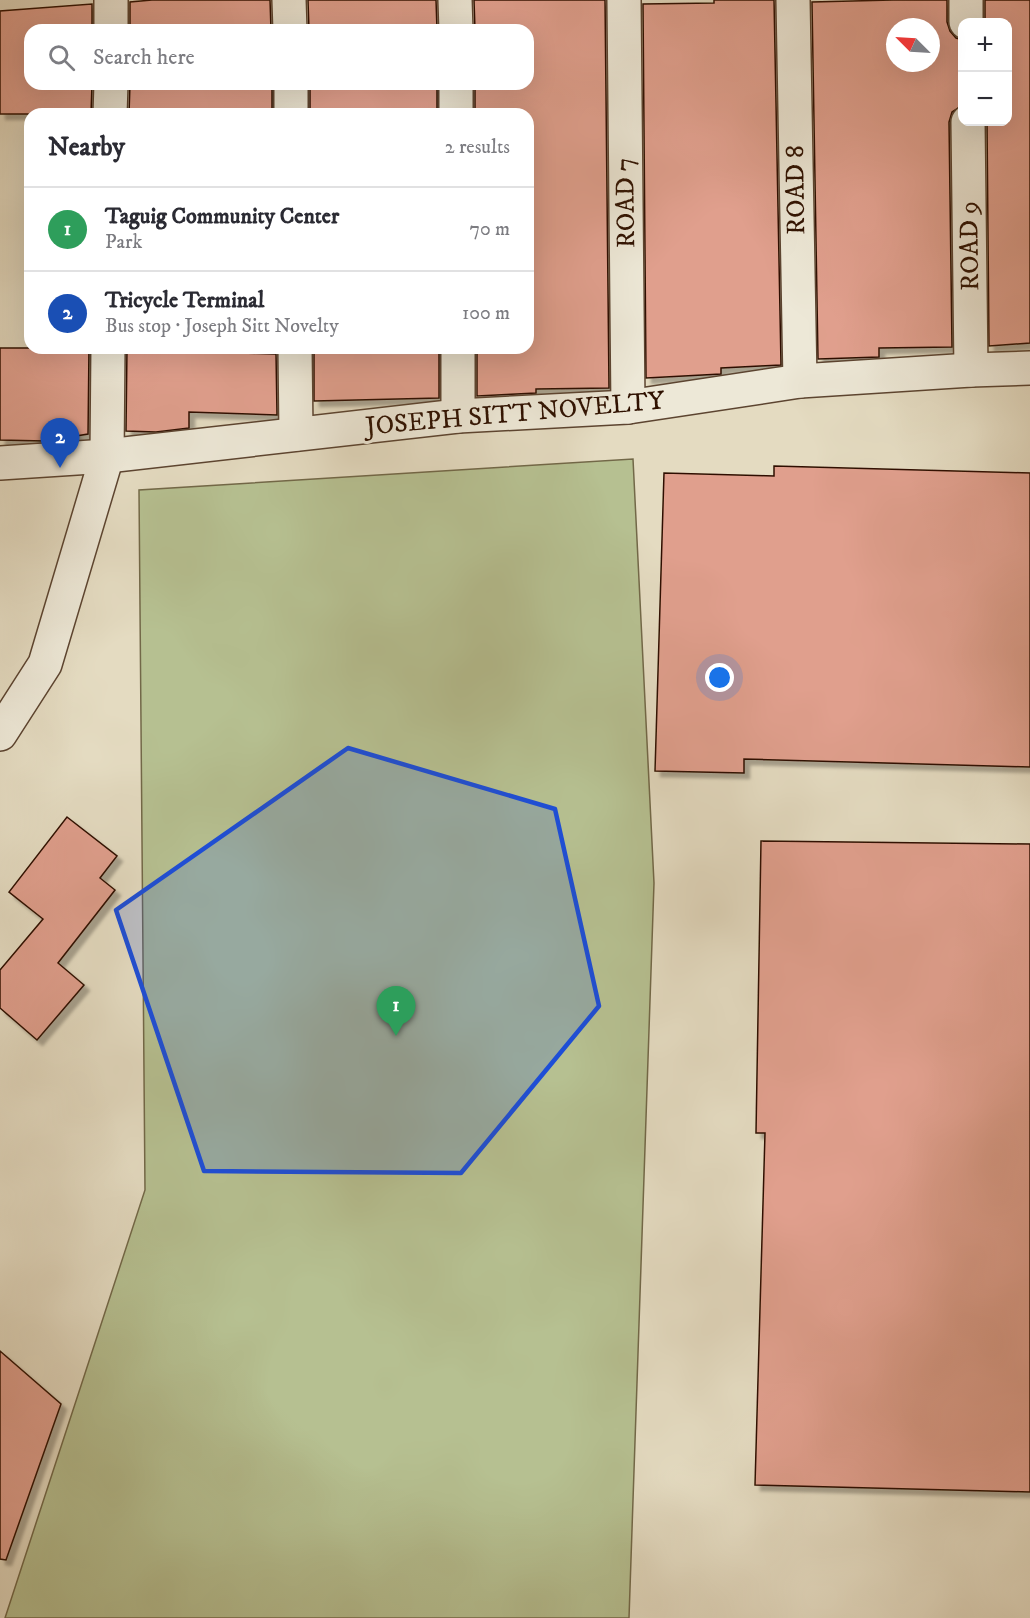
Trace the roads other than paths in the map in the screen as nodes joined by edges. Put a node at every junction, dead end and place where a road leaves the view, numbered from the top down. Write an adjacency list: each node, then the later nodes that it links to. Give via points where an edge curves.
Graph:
1 (111, 0): 8 (street)
2 (289, 0): 9 (street)
3 (455, 0): 10 (street)
4 (624, 0): 24 (street, ROAD 7)
5 (793, 0): 23 (street, ROAD 8)
6 (966, 0): 7 (street)
7 (966, 18)
8 (111, 24)
9 (290, 24)
10 (456, 24)
11 (111, 90): 14 (street)
12 (291, 90): 15 (street)
13 (456, 90): 16 (street)
14 (110, 108)
15 (291, 108)
16 (456, 108)
17 (968, 126): 22 (street, ROAD 9)
18 (108, 354): 27 (street)
19 (295, 354): 26 (street)
20 (458, 354): 25 (street)
21 (1030, 368): 22 (street, JOSEPH SITT NOVELTY)
22 (972, 369): 23 (street, JOSEPH SITT NOVELTY)
23 (800, 381): 24 (street, JOSEPH SITT NOVELTY)
24 (628, 406): 25 (street, JOSEPH SITT NOVELTY)
25 (458, 416): 26 (street, JOSEPH SITT NOVELTY)
26 (296, 434): 27 (street, JOSEPH SITT NOVELTY)
27 (107, 456): 28 (street, JOSEPH SITT NOVELTY); 29 (street, via 45,664)
28 (0, 463)
29 (0, 734)

